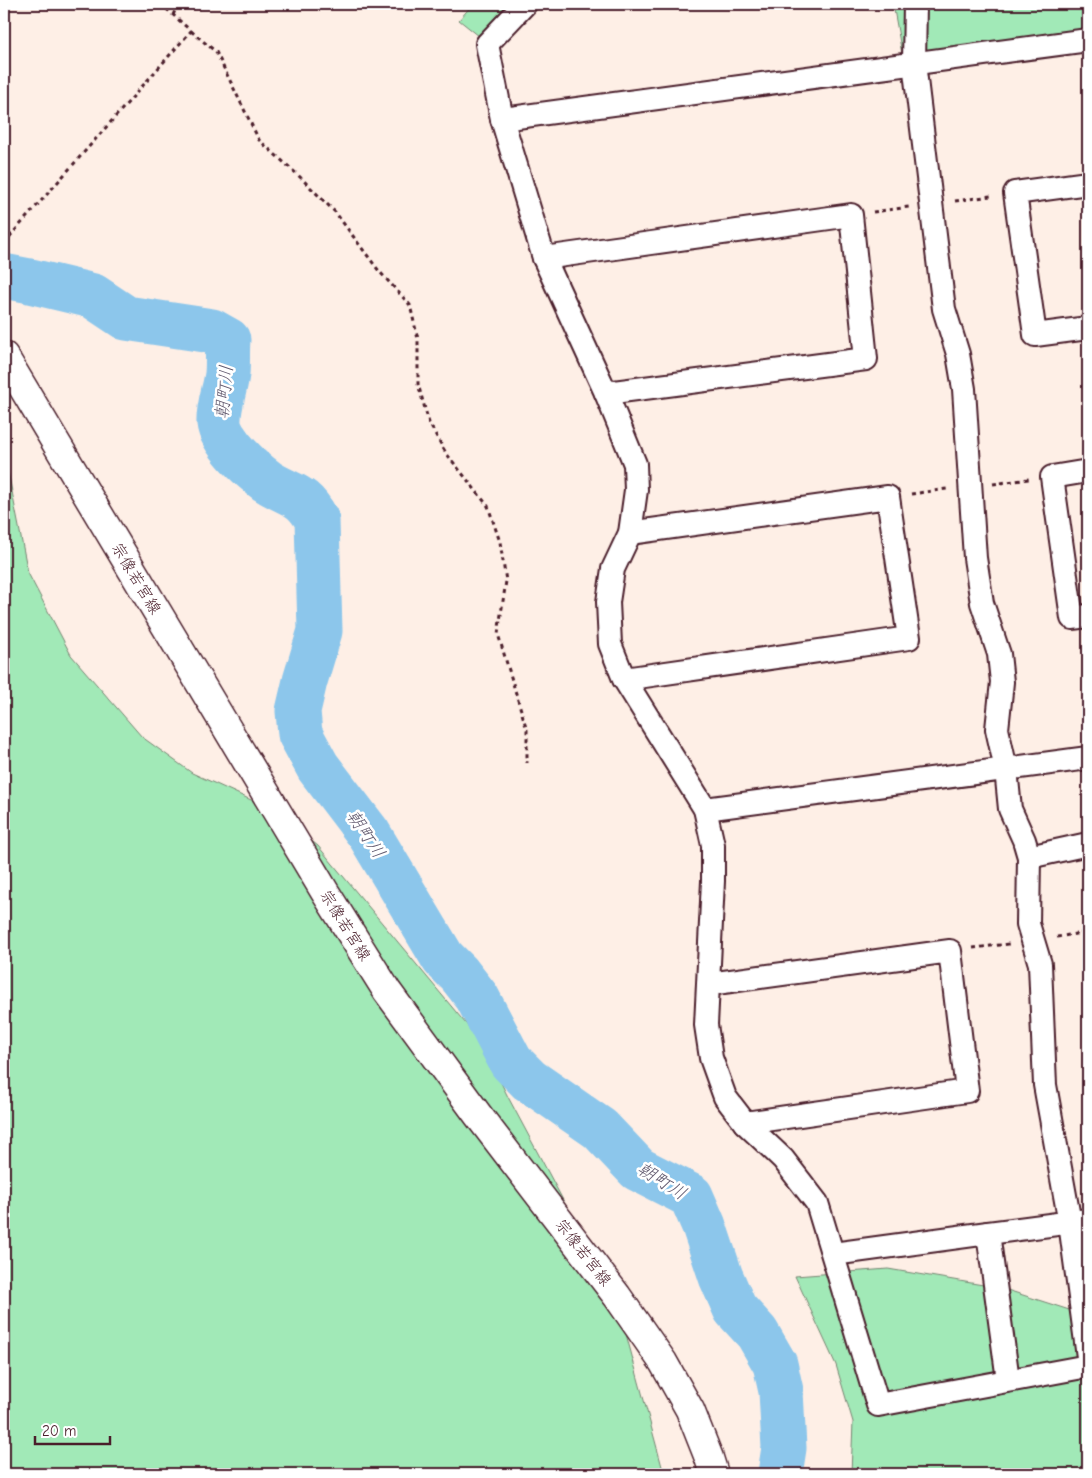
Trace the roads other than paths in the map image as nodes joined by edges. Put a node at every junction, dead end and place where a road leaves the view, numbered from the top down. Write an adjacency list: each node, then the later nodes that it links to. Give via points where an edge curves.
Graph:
1 (524, 4): 5 (street, via 487,44)
2 (915, 4): 4 (street)
3 (1088, 40): 4 (street)
4 (914, 63): 5 (street); 16 (street, via 944,309 958,354 964,389 974,558 982,603 999,654 1002,682 997,729)
5 (502, 119): 7 (street)
6 (1088, 184): 8 (street, via 1015,194 1035,335)
7 (544, 258): 10 (street); 10 (street, via 850,215 866,359)
8 (1088, 328)
9 (4, 356): 28 (main road, 宗像若宮線, via 387,991 663,1362 690,1410)
10 (606, 393): 12 (street, via 635,464 636,490)
11 (1088, 471): 13 (street, via 1052,477 1072,618)
12 (630, 533): 14 (street, via 614,569 608,602 610,644); 14 (street, via 888,497 908,638)
13 (1088, 616)
14 (624, 679): 17 (street)
15 (1088, 758): 16 (street)
16 (1006, 769): 17 (street); 19 (street, via 1010,808)
17 (705, 810): 20 (street, via 713,844)
18 (1088, 844): 19 (street)
19 (1029, 857): 22 (street, via 1028,924 1040,964 1046,1084)
20 (709, 984): 21 (street, via 706,1025 711,1058 725,1096); 21 (street, via 950,951 967,1091)
21 (745, 1123): 24 (street, via 783,1159 817,1203)
22 (1079, 1222): 23 (street); 25 (street)
23 (988, 1234): 24 (street); 27 (street)
24 (833, 1254): 27 (street, via 878,1405)
25 (1088, 1357)
26 (1088, 1366): 27 (street)
27 (1008, 1380)
28 (714, 1474)

